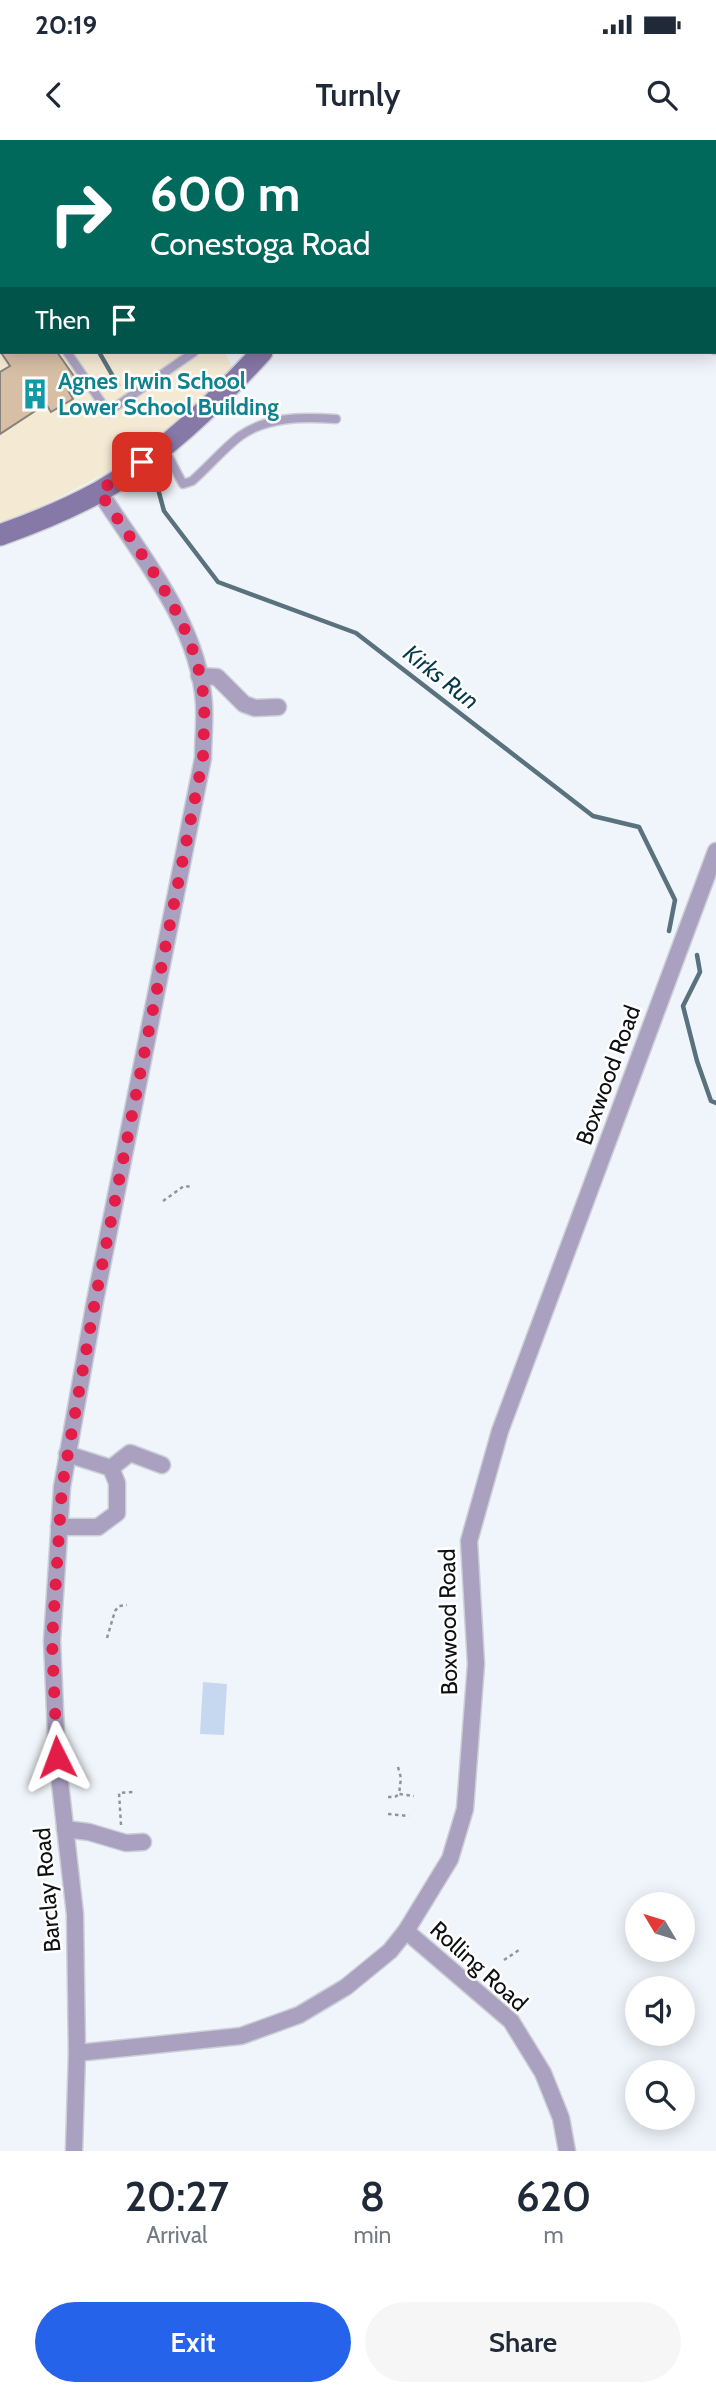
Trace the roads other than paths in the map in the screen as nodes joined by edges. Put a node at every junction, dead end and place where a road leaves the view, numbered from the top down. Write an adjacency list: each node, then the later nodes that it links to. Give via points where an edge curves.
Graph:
1 (68, 354): 2 (lane, via 108,412)
2 (191, 354)
3 (260, 354): 5 (main road)
4 (336, 419): 5 (lane, via 271,421 241,435 192,481 183,484)
5 (164, 447): 6 (main road)
6 (99, 491): 7 (main road); 8 (street, Barclay Road, via 183,624)
7 (0, 535)
8 (199, 677): 9 (street, via 217,677 244,704); 11 (street, Barclay Road, via 204,702 203,758)
9 (278, 707)
10 (716, 851): 17 (street, Boxwood Road, via 500,1431 469,1541 476,1664 465,1809 450,1859)
11 (67, 1454): 13 (street); 14 (street, Barclay Road)
12 (162, 1465): 13 (street, via 130,1453)
13 (111, 1468): 14 (street, via 117,1483 117,1513 98,1527)
14 (59, 1527): 15 (street, Barclay Road, via 52,1641)
15 (65, 1829): 16 (street); 18 (street, Barclay Road, via 75,1914)
16 (143, 1842)
17 (406, 1931): 18 (street, Boxwood Road, via 390,1951 346,1987 299,2015 241,2036); 20 (street, Rolling Road, via 511,2021 543,2073 561,2118)
18 (77, 2053): 19 (street, Barclay Road)
19 (74, 2151)
20 (567, 2151)

